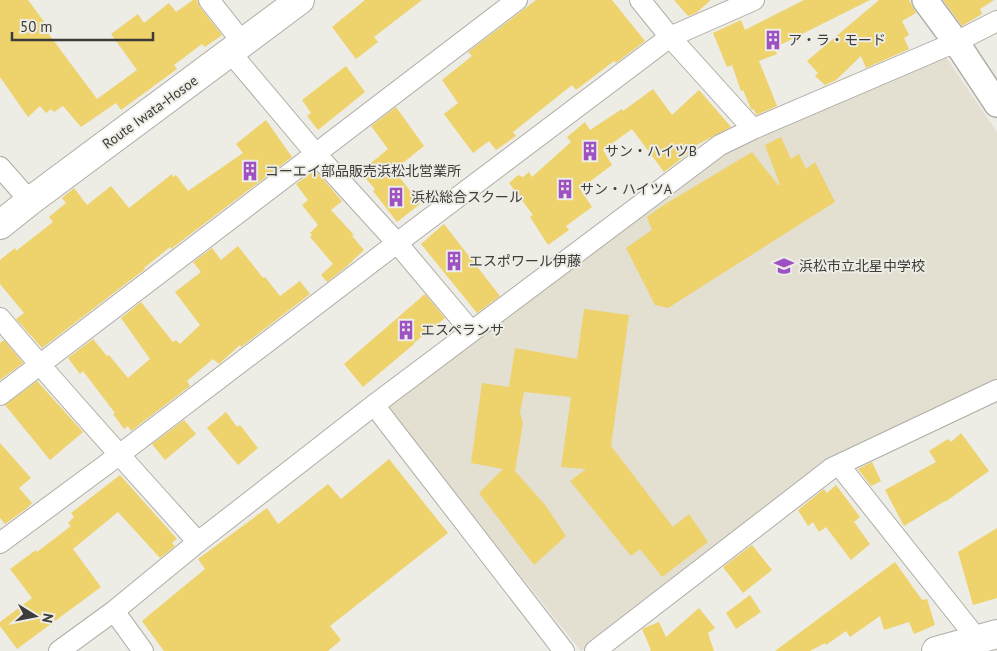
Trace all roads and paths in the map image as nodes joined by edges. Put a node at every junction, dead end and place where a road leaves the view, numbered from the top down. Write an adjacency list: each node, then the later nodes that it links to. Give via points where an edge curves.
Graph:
1 (210, 0): 10 (street)
2 (300, 0): 10 (main road, Route Iwata-Hosoe)
3 (517, 0): 13 (street)
4 (640, 0): 8 (street)
5 (754, 0): 8 (street)
6 (925, 0): 9 (street)
7 (997, 21): 9 (street)
8 (670, 37): 12 (street); 17 (street)
9 (956, 42): 11 (street); 12 (street)
10 (236, 48): 13 (street); 15 (main road, Route Iwata-Hosoe)
11 (997, 104)
12 (753, 129): 19 (street, via 720,145)
13 (316, 154): 17 (street); 20 (street)
14 (0, 168): 15 (street)
15 (30, 201): 16 (main road, Route Iwata-Hosoe)
16 (0, 225)
17 (397, 243): 19 (street); 24 (street)
18 (0, 318): 20 (street)
19 (472, 332): 23 (street)
20 (40, 365): 22 (street); 24 (street)
21 (997, 390): 25 (street)
22 (0, 395)
23 (374, 405): 26 (street); 32 (street)
24 (119, 455): 26 (street); 27 (street)
25 (838, 465): 29 (street); 33 (street)
26 (198, 542): 28 (street)
27 (0, 543)
28 (114, 611): 30 (street); 31 (street)
29 (987, 637): 34 (main road)
30 (59, 651)
31 (143, 651)
32 (564, 651)
33 (595, 651)
34 (936, 651)

